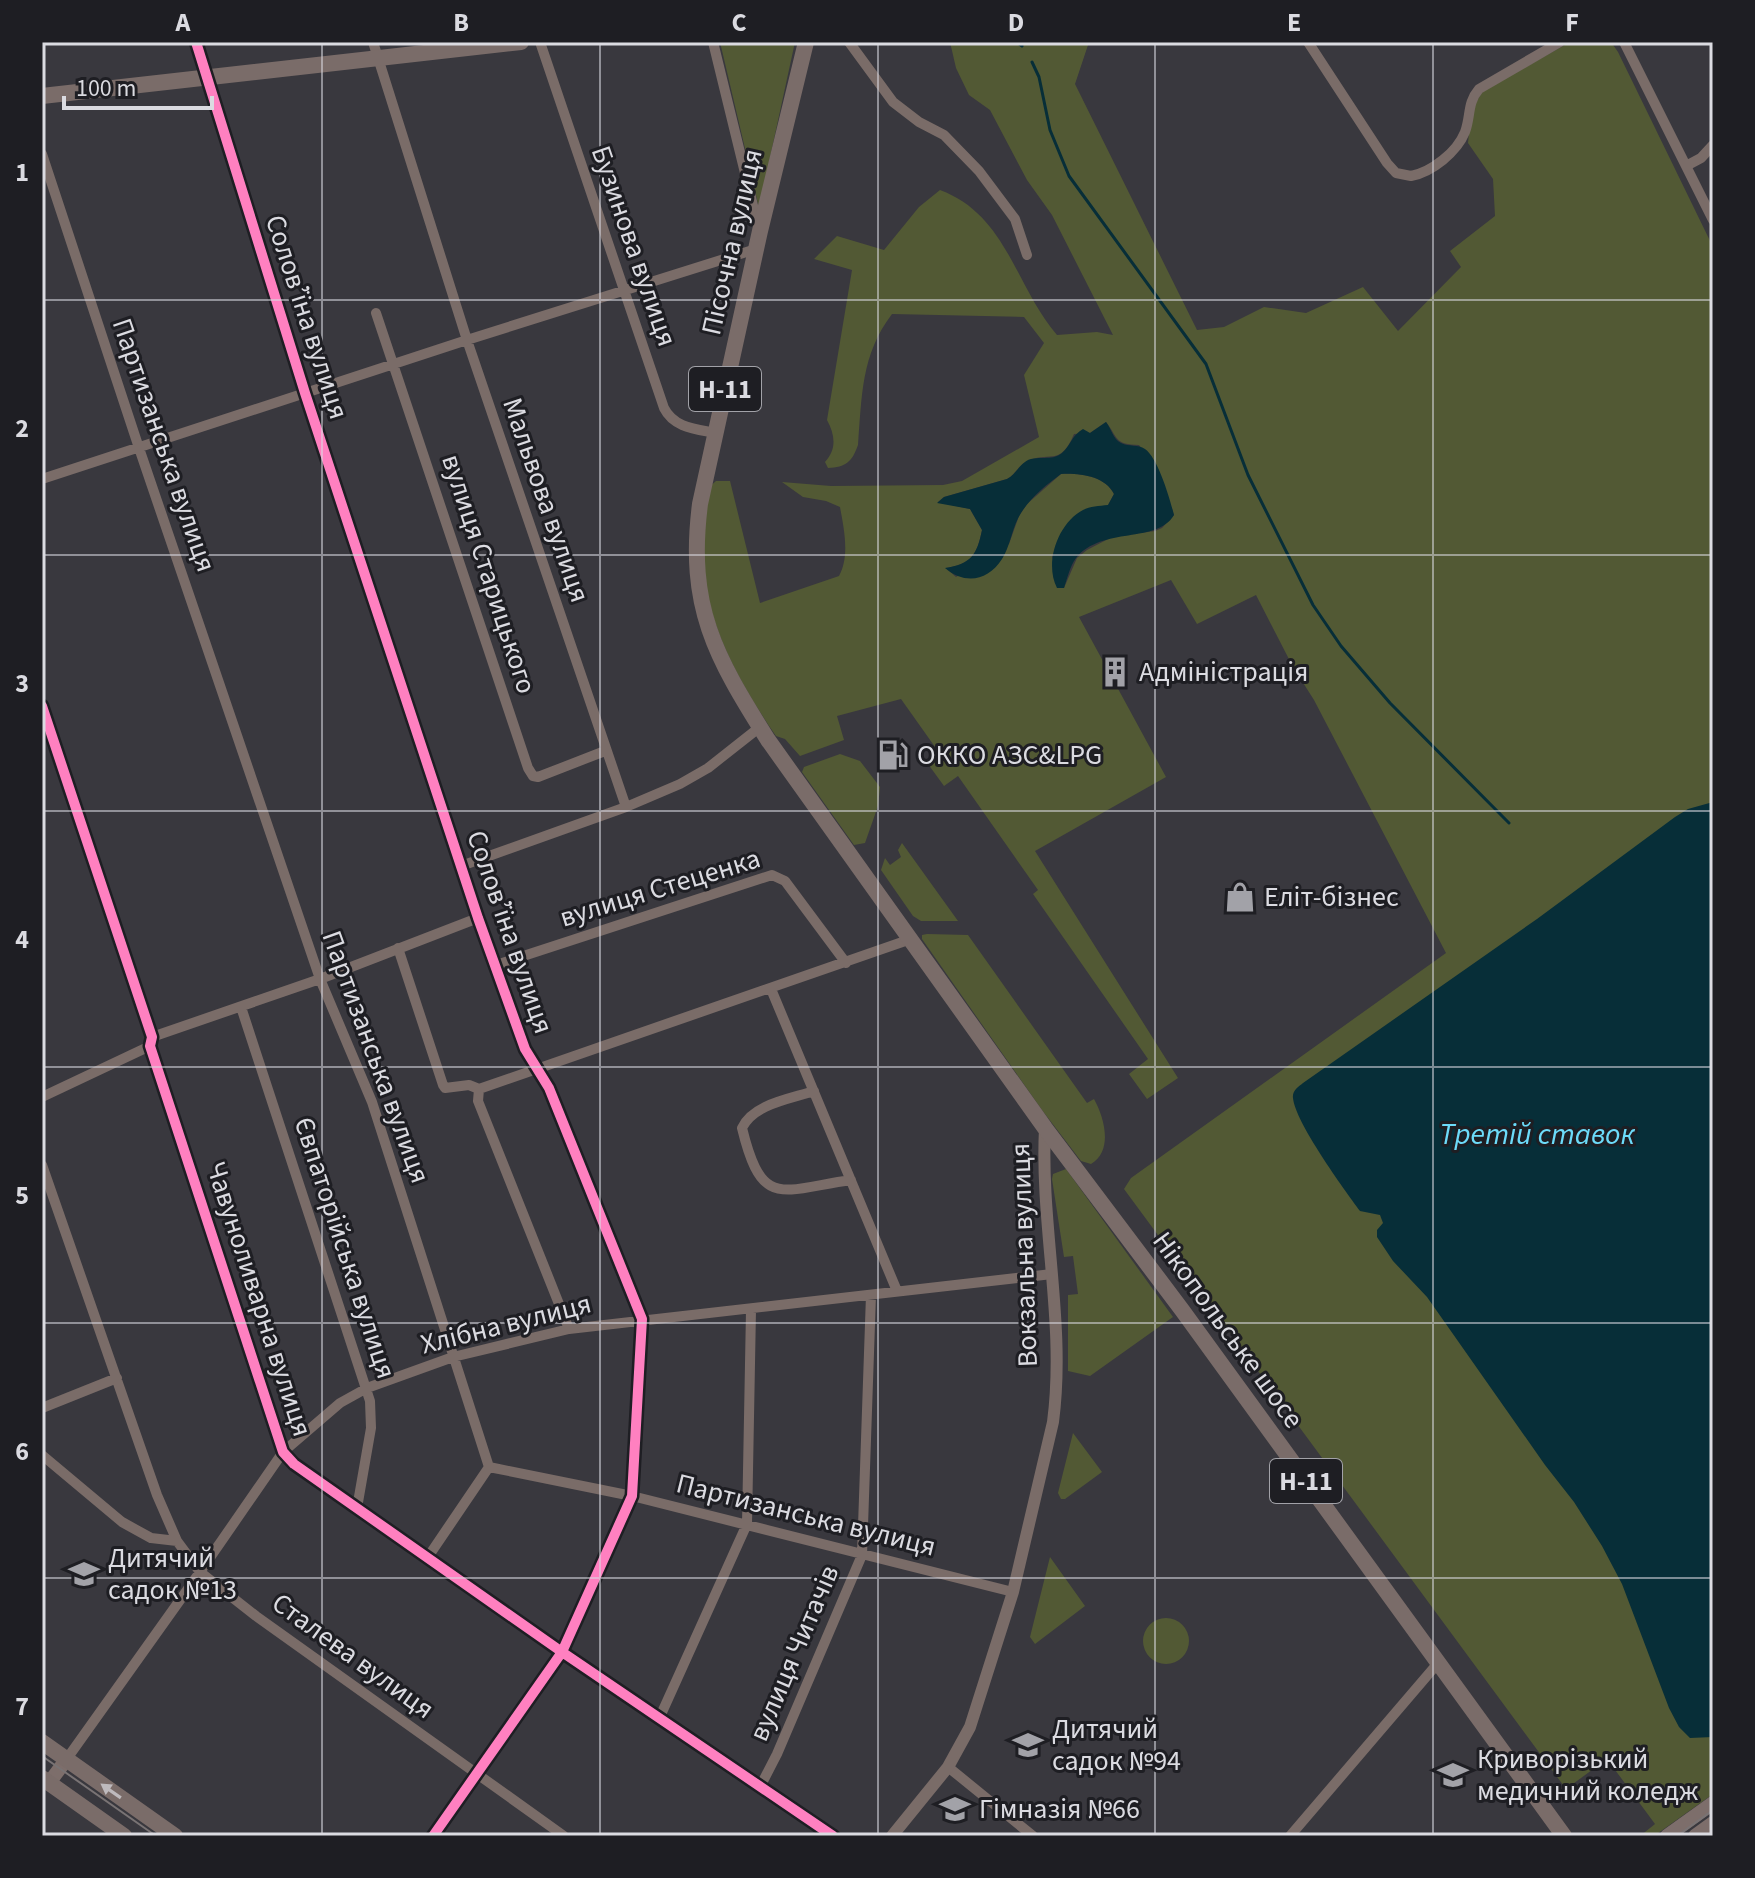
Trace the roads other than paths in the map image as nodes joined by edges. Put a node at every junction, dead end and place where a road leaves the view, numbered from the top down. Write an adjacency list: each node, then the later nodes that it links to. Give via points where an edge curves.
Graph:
1 (196, 42): 11 (street, Соловʼїна вулиця)
2 (521, 42): 10 (main road)
3 (540, 42): 20 (street, Бузинова вулиця)
4 (713, 42): 17 (street)
5 (806, 42): 17 (main road, Пісочна вулиця / Н-11)
6 (849, 42): 19 (street, via 893,102 944,135 972,163 1015,219)
7 (1308, 42): 8 (street, via 1387,163 1396,173 1411,176 1442,161 1459,143 1468,107 1479,89)
8 (1560, 42)
9 (1624, 42): 15 (street)
10 (376, 50): 11 (main road); 22 (street, Мальвова вулиця)
11 (206, 76): 12 (main road); 24 (street, Соловʼїна вулиця)
12 (42, 96)
13 (1713, 145): 15 (street)
14 (42, 154): 26 (street, Партизанська вулиця)
15 (1686, 166): 16 (street)
16 (1713, 220)
17 (760, 231): 18 (main road, Пісочна вулиця / Н-11)
18 (756, 249): 20 (street); 25 (main road, Пісочна вулиця / Н-11)
19 (1027, 255)
20 (622, 291): 22 (street); 25 (street, Бузинова вулиця, via 669,418)
21 (376, 313): 23 (street, вулиця Старицького)
22 (467, 340): 23 (street); 30 (street, Мальвова вулиця)
23 (394, 365): 24 (street); 30 (street, вулиця Старицького, via 528,768 538,777)
24 (305, 393): 26 (street); 32 (street, Соловʼїна вулиця)
25 (716, 433): 29 (main road, Пісочна вулиця / Н-11, via 697,523 697,588 716,652)
26 (139, 448): 27 (street); 38 (street, Партизанська вулиця)
27 (42, 479)
28 (42, 706): 41 (street, Чавуноливарна вулиця)
29 (760, 727): 31 (street, via 708,768); 34 (main road, Вокзальна вулиця / Н-11)
30 (605, 751): 31 (street, Мальвова вулиця)
31 (626, 807): 32 (street)
32 (461, 866): 33 (street, Соловʼїна вулиця)
33 (478, 918): 35 (street); 37 (street, Соловʼїна вулиця)
34 (911, 939): 36 (street); 46 (main road, Вокзальна вулиця / Н-11)
35 (398, 948): 38 (street); 43 (street, via 443,1085)
36 (846, 963): 37 (street, вулиця Стеценка, via 785,881 772,875); 39 (street)
37 (496, 965): 42 (street, Соловʼїна вулиця, via 525,1049)
38 (320, 979): 40 (street); 55 (street, Партизанська вулиця, via 372,1102)
39 (771, 989): 42 (street); 44 (street)
40 (241, 1007): 41 (street); 57 (street, Євпаторійська вулиця)
41 (151, 1042): 45 (street); 59 (street, Чавуноливарна вулиця)
42 (538, 1068): 43 (street); 53 (street, Соловʼїна вулиця)
43 (479, 1089): 54 (street, via 478,1101)
44 (814, 1091): 48 (street); 48 (street, via 747,1118 742,1128 755,1169 764,1184 778,1190)
45 (42, 1097)
46 (1045, 1128): 49 (street, Вокзальна вулиця); 71 (main road, Нікопольське шосе / Н-11)
47 (42, 1165): 56 (street, Сталева вулиця)
48 (851, 1180): 50 (street)
49 (1052, 1274): 50 (street, Хлібна вулиця); 69 (street, Вокзальна вулиця, via 1054,1414)
50 (897, 1291): 51 (street, Хлібна вулиця)
51 (871, 1295): 52 (street, Хлібна вулиця); 66 (street, вулиця Читачів)
52 (751, 1310): 53 (street, Хлібна вулиця); 64 (street)
53 (642, 1319): 54 (street, Хлібна вулиця); 62 (street, Соловʼїна вулиця)
54 (569, 1329): 55 (street, Хлібна вулиця)
55 (453, 1357): 57 (street, Хлібна вулиця); 61 (street, Партизанська вулиця)
56 (117, 1378): 58 (street); 65 (street, Сталева вулиця)
57 (367, 1388): 59 (street, Хлібна вулиця, via 340,1403); 63 (street, Євпаторійська вулиця, via 371,1428)
58 (42, 1408)
59 (283, 1452): 63 (street, Чавуноливарна вулиця); 68 (street, Хлібна вулиця)
60 (42, 1455): 65 (street, via 122,1522 151,1538)
61 (489, 1467): 62 (street, Партизанська вулиця); 67 (street)
62 (632, 1496): 64 (street, Партизанська вулиця); 70 (street, Соловʼїна вулиця)
63 (357, 1508): 67 (street, Чавуноливарна вулиця)
64 (747, 1524): 66 (street, Партизанська вулиця); 72 (street)
65 (177, 1541): 68 (street, Сталева вулиця)
66 (862, 1555): 69 (street, Партизанська вулиця); 78 (street, вулиця Читачів)
67 (428, 1557): 70 (street, Чавуноливарна вулиця)
68 (200, 1572): 74 (street, Хлібна вулиця); 76 (street, Сталева вулиця)
69 (1013, 1592): 75 (street, Вокзальна вулиця, via 977,1710)
70 (562, 1652): 72 (street, Чавуноливарна вулиця); 76 (street, Соловʼїна вулиця)
71 (1438, 1663): 88 (street); 89 (main road, Нікопольське шосе / Н-11)
72 (659, 1719): 78 (street, Чавуноливарна вулиця)
73 (42, 1742): 74 (main road)
74 (66, 1760): 77 (main road); 82 (main road, one-way to 74)
75 (948, 1767): 86 (street, Вокзальна вулиця); 87 (street)
76 (476, 1774): 83 (street, Соловʼїна вулиця); 84 (street, Сталева вулиця)
77 (46, 1781): 81 (main road)
78 (760, 1787): 85 (street, Чавуноливарна вулиця)
79 (1713, 1803): 90 (main road)
80 (1713, 1823): 91 (main road)
81 (124, 1836)
82 (175, 1836)
83 (433, 1836)
84 (564, 1836)
85 (833, 1836)
86 (892, 1836)
87 (1033, 1836)
88 (1290, 1836)
89 (1564, 1836)
90 (1667, 1836)
91 (1695, 1836)

